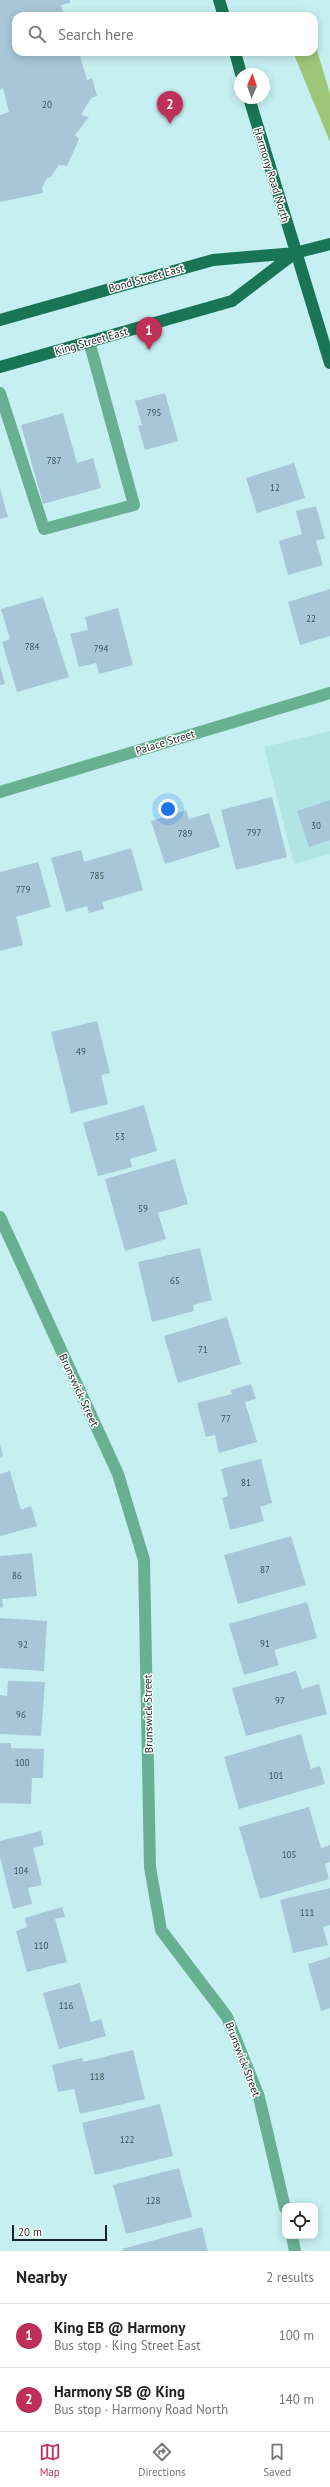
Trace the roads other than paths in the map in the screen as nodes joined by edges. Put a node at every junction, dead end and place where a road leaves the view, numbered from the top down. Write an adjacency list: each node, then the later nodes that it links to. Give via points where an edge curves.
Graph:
1 (219, 0): 2 (main road)
2 (223, 12)
3 (236, 56): 4 (main road)
4 (239, 68)
5 (251, 104): 7 (main road, Harmony Road North)
6 (330, 244): 7 (main road, King Street East)
7 (295, 253): 8 (main road, Bond Street East, via 213,260); 9 (main road, King Street East, via 232,301); 10 (main road, Harmony Road North)
8 (0, 320)
9 (89, 341): 11 (main road, King Street East); 12 (street, via 134,505 44,529)
10 (330, 362)
11 (0, 366)
12 (0, 393)
13 (330, 693): 14 (street, Palace Street)
14 (0, 792)
15 (0, 1217): 16 (street, Brunswick Street, via 118,1474 144,1560 150,1867 161,1930 227,2017 259,2097)
16 (284, 2203)
17 (293, 2239): 18 (street)
18 (295, 2251)

